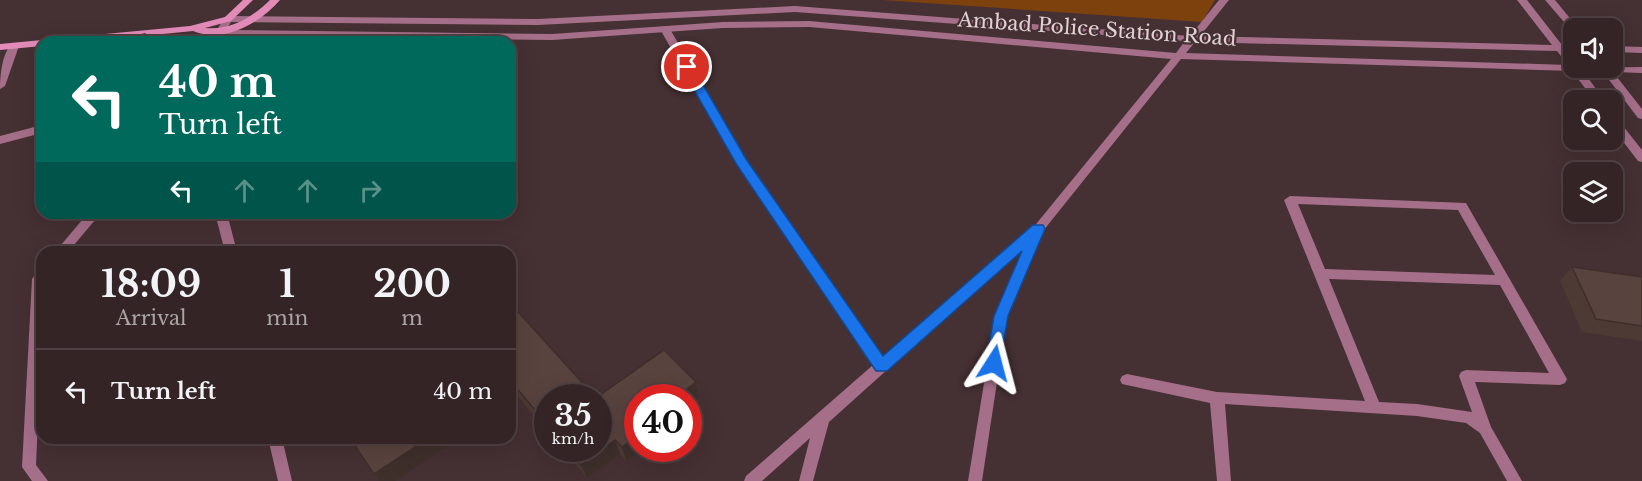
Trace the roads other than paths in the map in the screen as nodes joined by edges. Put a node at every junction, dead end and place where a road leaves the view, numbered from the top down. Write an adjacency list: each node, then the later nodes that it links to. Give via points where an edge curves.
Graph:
1 (248, 0): 7 (main road)
2 (275, 0): 8 (main road)
3 (1224, 0): 16 (street)
4 (1522, 0): 20 (street)
5 (1550, 0): 6 (street)
6 (1565, 18)
7 (228, 19): 8 (street, Ambad Police Station Road); 9 (main road, Ambad Police Station Road); 11 (street)
8 (255, 19): 11 (main road); 16 (street, Ambad Police Station Road, via 538,22 795,9)
9 (190, 29): 11 (main road, Ambad Police Station Road); 12 (main road, Ambad Police Station Road)
10 (665, 29): 15 (street, Ambad Police Station Road); 24 (street, Ambad Police Station Road, via 809,24); 45 (street, via 741,162)
11 (220, 33): 13 (street); 14 (street, Ambad Police Station Road)
12 (116, 36)
13 (217, 36)
14 (469, 36)
15 (516, 37)
16 (1192, 39): 20 (street, Ambad Police Station Road); 24 (street)
17 (36, 44): 18 (main road)
18 (14, 46): 19 (main road); 30 (street)
19 (0, 47)
20 (1560, 48): 23 (street)
21 (1623, 49): 22 (street)
22 (1642, 50)
23 (1563, 52)
24 (1176, 56): 25 (street, Ambad Police Station Road); 39 (street)
25 (1563, 67)
26 (1623, 69): 27 (street, Ambad Police Station Road)
27 (1642, 70)
28 (1582, 78): 31 (street)
29 (1614, 78): 32 (street)
30 (0, 87)
31 (1591, 90)
32 (1642, 116)
33 (36, 131): 35 (street)
34 (1623, 133): 36 (street)
35 (0, 140)
36 (1642, 158)
37 (90, 219): 40 (street)
38 (223, 219): 41 (street)
39 (1038, 229): 45 (street); 56 (street, via 1001,316)
40 (66, 246)
41 (229, 246)
42 (1320, 274): 43 (street); 43 (street, via 1290,200 1462,207); 48 (street)
43 (1505, 280): 50 (street, via 1560,379 1466,376)
44 (36, 321): 53 (street, via 29,467)
45 (882, 367): 49 (street)
46 (1127, 380): 47 (street)
47 (1217, 398): 48 (street); 57 (street)
48 (1375, 408): 50 (street, via 1469,417)
49 (823, 418): 54 (street); 55 (street)
50 (1485, 429): 58 (street)
51 (276, 444): 52 (street)
52 (285, 480)
53 (41, 481)
54 (752, 481)
55 (806, 481)
56 (975, 481)
57 (1224, 481)
58 (1515, 481)

